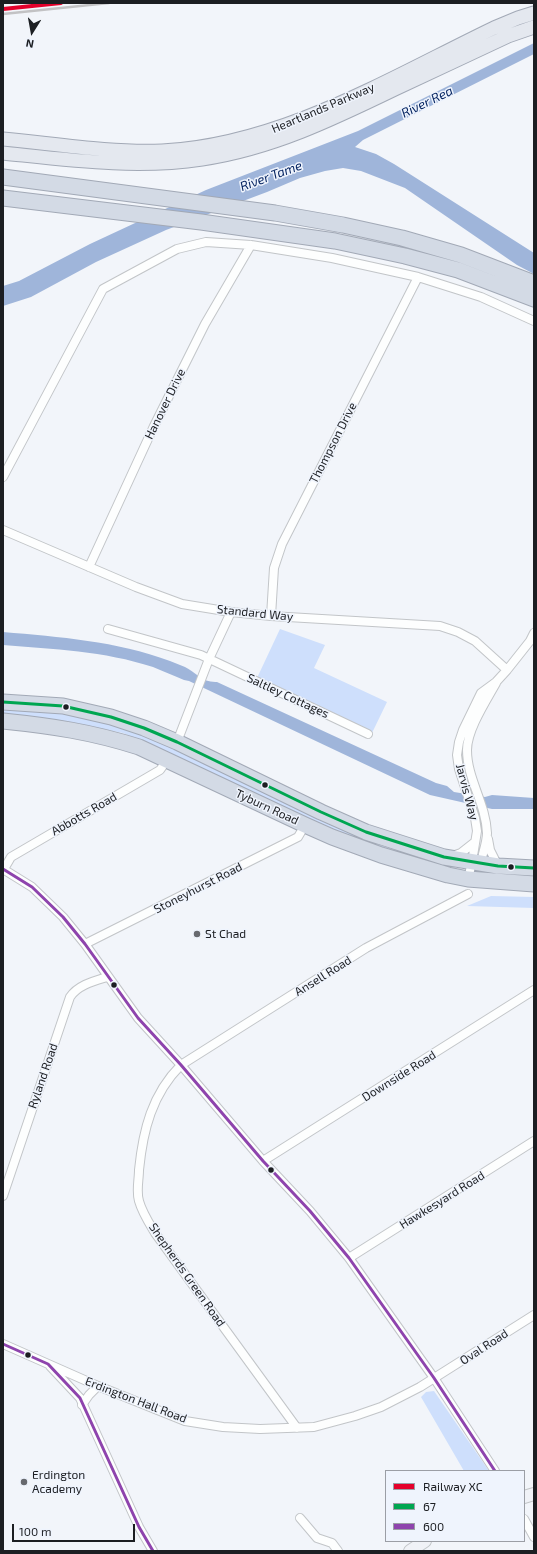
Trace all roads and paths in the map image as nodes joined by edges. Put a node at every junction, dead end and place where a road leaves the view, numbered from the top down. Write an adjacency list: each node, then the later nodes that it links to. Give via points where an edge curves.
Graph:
1 (534, 13): 3 (main road, Heartlands Parkway, via 494,28 333,106 235,141 164,151 121,152)
2 (534, 26): 4 (main road, Heartlands Parkway, via 340,116 273,143 238,152 203,159 124,164)
3 (3, 138)
4 (3, 153)
5 (3, 177): 9 (highway, via 275,213 343,225 461,255)
6 (3, 198): 10 (highway, via 336,241 458,270)
7 (250, 246): 8 (street, via 332,258); 12 (street, via 206,242 176,248 103,290); 14 (street, Hanover Drive, via 198,337)
8 (418, 277): 11 (street, via 481,297); 16 (street, Thompson Drive, via 282,544 274,568)
9 (534, 283)
10 (534, 300)
11 (534, 321)
12 (3, 477)
13 (3, 530): 14 (street, Standard Way)
14 (89, 567): 15 (street, Standard Way, via 182,604)
15 (231, 612): 16 (street, Standard Way); 19 (street)
16 (271, 616): 20 (street, Standard Way, via 440,626 475,641)
17 (108, 629): 19 (street, Saltley Cottages)
18 (534, 633): 20 (street, Jarvis Way)
19 (209, 659): 24 (street, Saltley Cottages); 25 (street)
20 (507, 670): 21 (street, Jarvis Way)
21 (496, 682): 28 (street, Jarvis Way, via 476,722 467,749 468,764); 29 (street, Jarvis Way, via 481,693 462,730 457,755 475,818)
22 (3, 702): 25 (highway, Tyburn Road, via 63,706 111,717)
23 (3, 721): 26 (highway, Tyburn Road, via 58,727 108,737)
24 (368, 734)
25 (177, 742): 30 (highway, Tyburn Road, via 366,832)
26 (167, 760): 27 (highway, Tyburn Road); 34 (street, Abbotts Road, via 160,770 11,857)
27 (305, 825): 35 (highway, Tyburn Road, via 381,855 429,870); 38 (street, Stoneyhurst Road, via 298,837)
28 (487, 834): 31 (street); 32 (street, Jarvis Way, via 490,850)
29 (475, 842): 30 (street, via 461,853); 31 (street, Jarvis Way)
30 (444, 857): 31 (highway, Tyburn Road)
31 (477, 863): 32 (highway, Tyburn Road); 35 (street)
32 (498, 866): 33 (highway, Tyburn Road)
33 (534, 868)
34 (4, 869): 38 (street, via 32,887 50,903)
35 (473, 879): 36 (highway, Tyburn Road)
36 (534, 884)
37 (468, 894): 41 (street, Ansell Road, via 366,948)
38 (85, 944): 39 (street)
39 (107, 977): 41 (street, via 138,1018); 44 (street, Ryland Road, via 80,988 70,997)
40 (534, 990): 43 (street, Downside Road)
41 (181, 1065): 43 (street); 52 (street, Shepherds Green Road, via 168,1078 159,1093 144,1133 138,1200 155,1233)
42 (534, 1141): 45 (street, Hawkesyard Road)
43 (263, 1161): 45 (street)
44 (3, 1196)
45 (349, 1258): 49 (street)
46 (534, 1315): 49 (street, Oval Road)
47 (3, 1344): 48 (street, Erdington Hall Road)
48 (48, 1364): 50 (street, Erdington Hall Road); 51 (street, via 80,1398)
49 (434, 1378): 52 (street, Erdington Hall Road, via 402,1398 381,1407 330,1423); 53 (street)
50 (98, 1386): 51 (street); 52 (street, Erdington Hall Road, via 185,1420 224,1427)
51 (82, 1405): 58 (street, via 139,1527)
52 (297, 1428)
53 (494, 1470)
54 (300, 1518): 59 (street, via 317,1538 332,1542)
55 (525, 1521): 56 (street)
56 (534, 1537)
57 (424, 1542): 60 (street)
58 (153, 1551)
59 (338, 1551)
60 (410, 1551)

